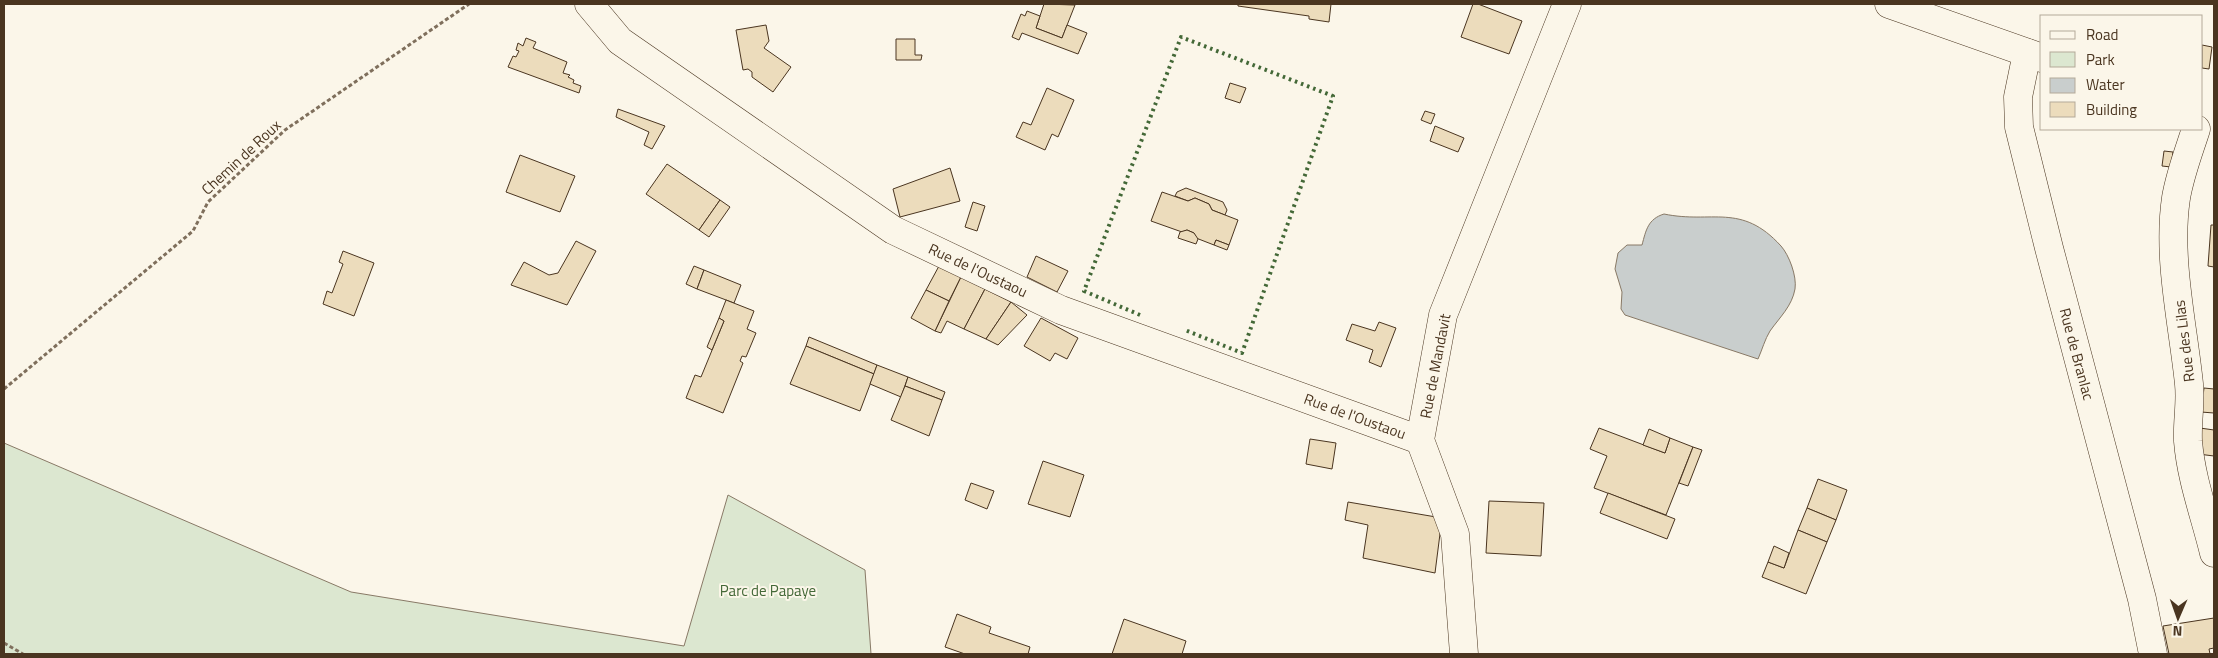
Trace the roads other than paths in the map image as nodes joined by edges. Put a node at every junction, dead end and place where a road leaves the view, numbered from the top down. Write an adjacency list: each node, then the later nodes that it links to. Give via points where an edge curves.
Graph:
1 (589, 4): 6 (street, Rue de l'Oustaou, via 620,41 893,230 1061,310)
2 (1567, 4): 6 (street, Rue de Mandavit, via 1443,315)
3 (1889, 4): 4 (street)
4 (2035, 56): 9 (street, Rue de Branlac, via 2018,97 2019,126 2048,248 2142,599)
5 (2196, 130): 7 (street, Rue des Lilas, via 2176,198 2175,259 2190,385 2188,440 2191,466)
6 (1420, 440): 8 (street, Rue de Mandavit, via 1455,534)
7 (2214, 552)
8 (1464, 654)
9 (2153, 654)

